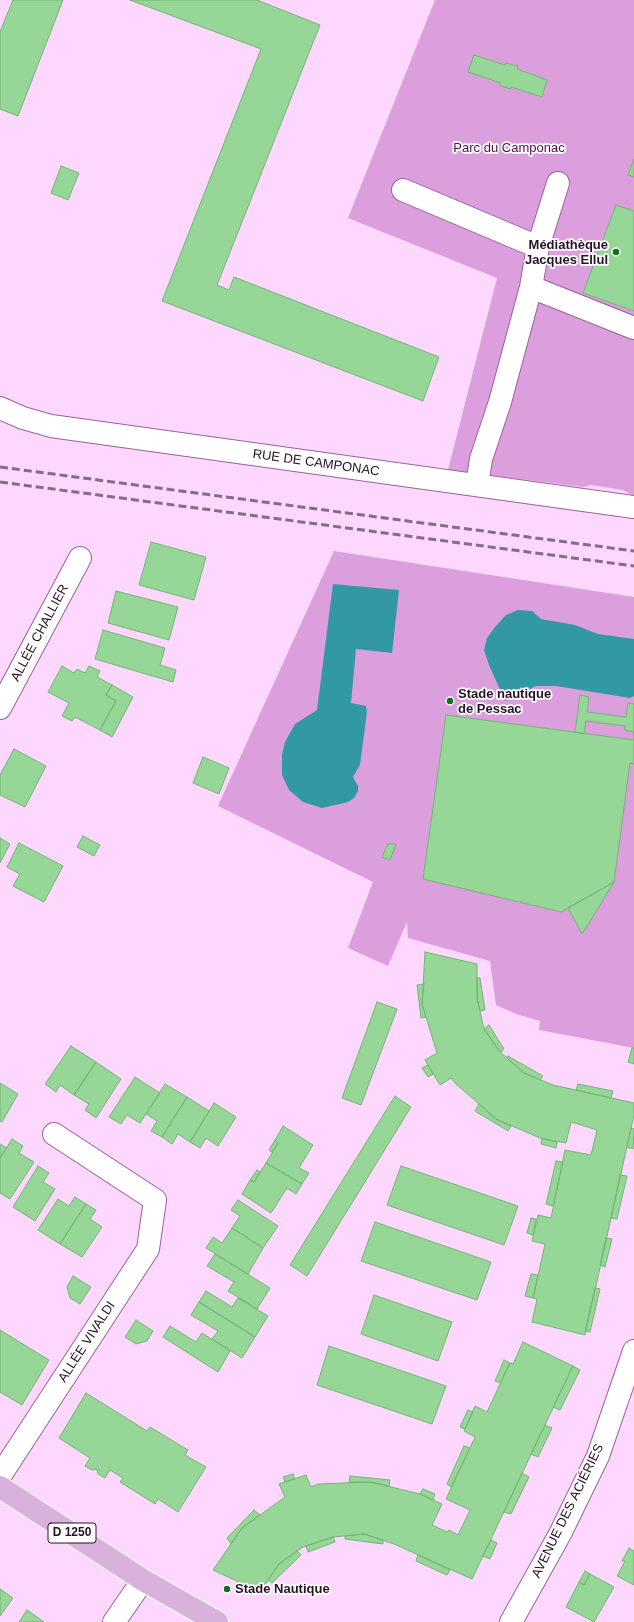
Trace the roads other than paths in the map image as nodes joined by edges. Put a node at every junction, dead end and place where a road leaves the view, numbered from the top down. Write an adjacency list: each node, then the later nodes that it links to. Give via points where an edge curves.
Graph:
1 (558, 182): 3 (street)
2 (403, 190): 3 (street)
3 (538, 247): 4 (street)
4 (531, 288): 5 (street); 7 (street, via 500,402 481,459)
5 (634, 328)
6 (0, 408): 7 (street, RUE DE CAMPONAC, via 51,426)
7 (477, 485): 8 (street, RUE DE CAMPONAC)
8 (634, 507)
9 (80, 558): 10 (street, ALLÉE CHALLIER)
10 (0, 708)
11 (54, 1134): 13 (street, ALLÉE VIVALDI, via 155,1200 148,1249)
12 (634, 1351): 18 (street, AVENUE DES ACIÉRIES, via 598,1456 560,1534)
13 (0, 1476)
14 (0, 1487): 15 (main road, D 1250)
15 (143, 1580): 16 (street); 17 (main road, D 1250)
16 (114, 1622)
17 (217, 1622)
18 (511, 1622)

